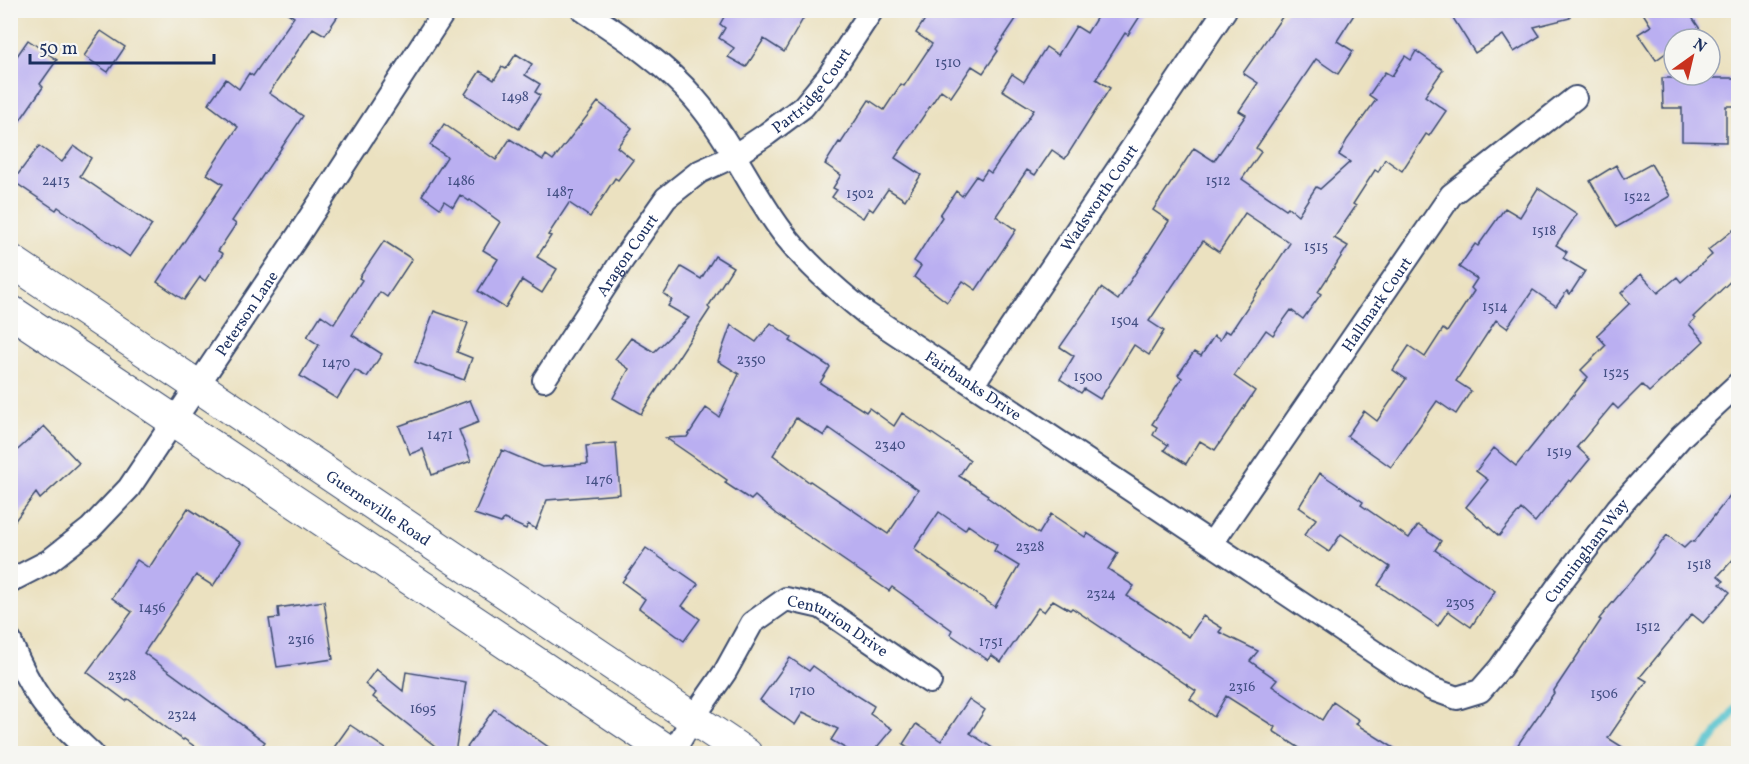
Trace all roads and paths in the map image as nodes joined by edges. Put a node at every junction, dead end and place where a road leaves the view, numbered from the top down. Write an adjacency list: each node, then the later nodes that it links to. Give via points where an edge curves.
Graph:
1 (445, 10): 12 (street, Peterson Lane)
2 (583, 10): 6 (street, Fairbanks Drive, via 661,65 716,125)
3 (872, 10): 6 (street, Partridge Court, via 803,107)
4 (1224, 10): 10 (street, Wadsworth Court)
5 (1575, 98): 14 (street, Hallmark Court, via 1451,195)
6 (734, 156): 9 (street, Aragon Court, via 699,172 666,198); 10 (street, Fairbanks Drive, via 787,238 828,283 867,314)
7 (10, 260): 12 (main road, Guerneville Road)
8 (10, 311): 13 (main road)
9 (544, 380)
10 (973, 384): 14 (street, Fairbanks Drive)
11 (1738, 384): 18 (street, Cunningham Way, via 1682,436 1618,507 1480,690 1457,698)
12 (197, 386): 13 (street, Peterson Lane); 19 (main road, Guerneville Road)
13 (174, 420): 15 (street, Peterson Lane, via 129,488 90,529 49,561); 21 (main road)
14 (1212, 543): 18 (street, Fairbanks Drive)
15 (10, 581)
16 (10, 641): 20 (street, via 22,670 43,703)
17 (930, 682): 19 (street, Centurion Drive, via 820,607 786,599 752,623)
18 (1432, 689)
19 (693, 718): 21 (street, Centurion Drive); 22 (main road, Guerneville Road)
20 (92, 753)
21 (672, 753)
22 (746, 753)

